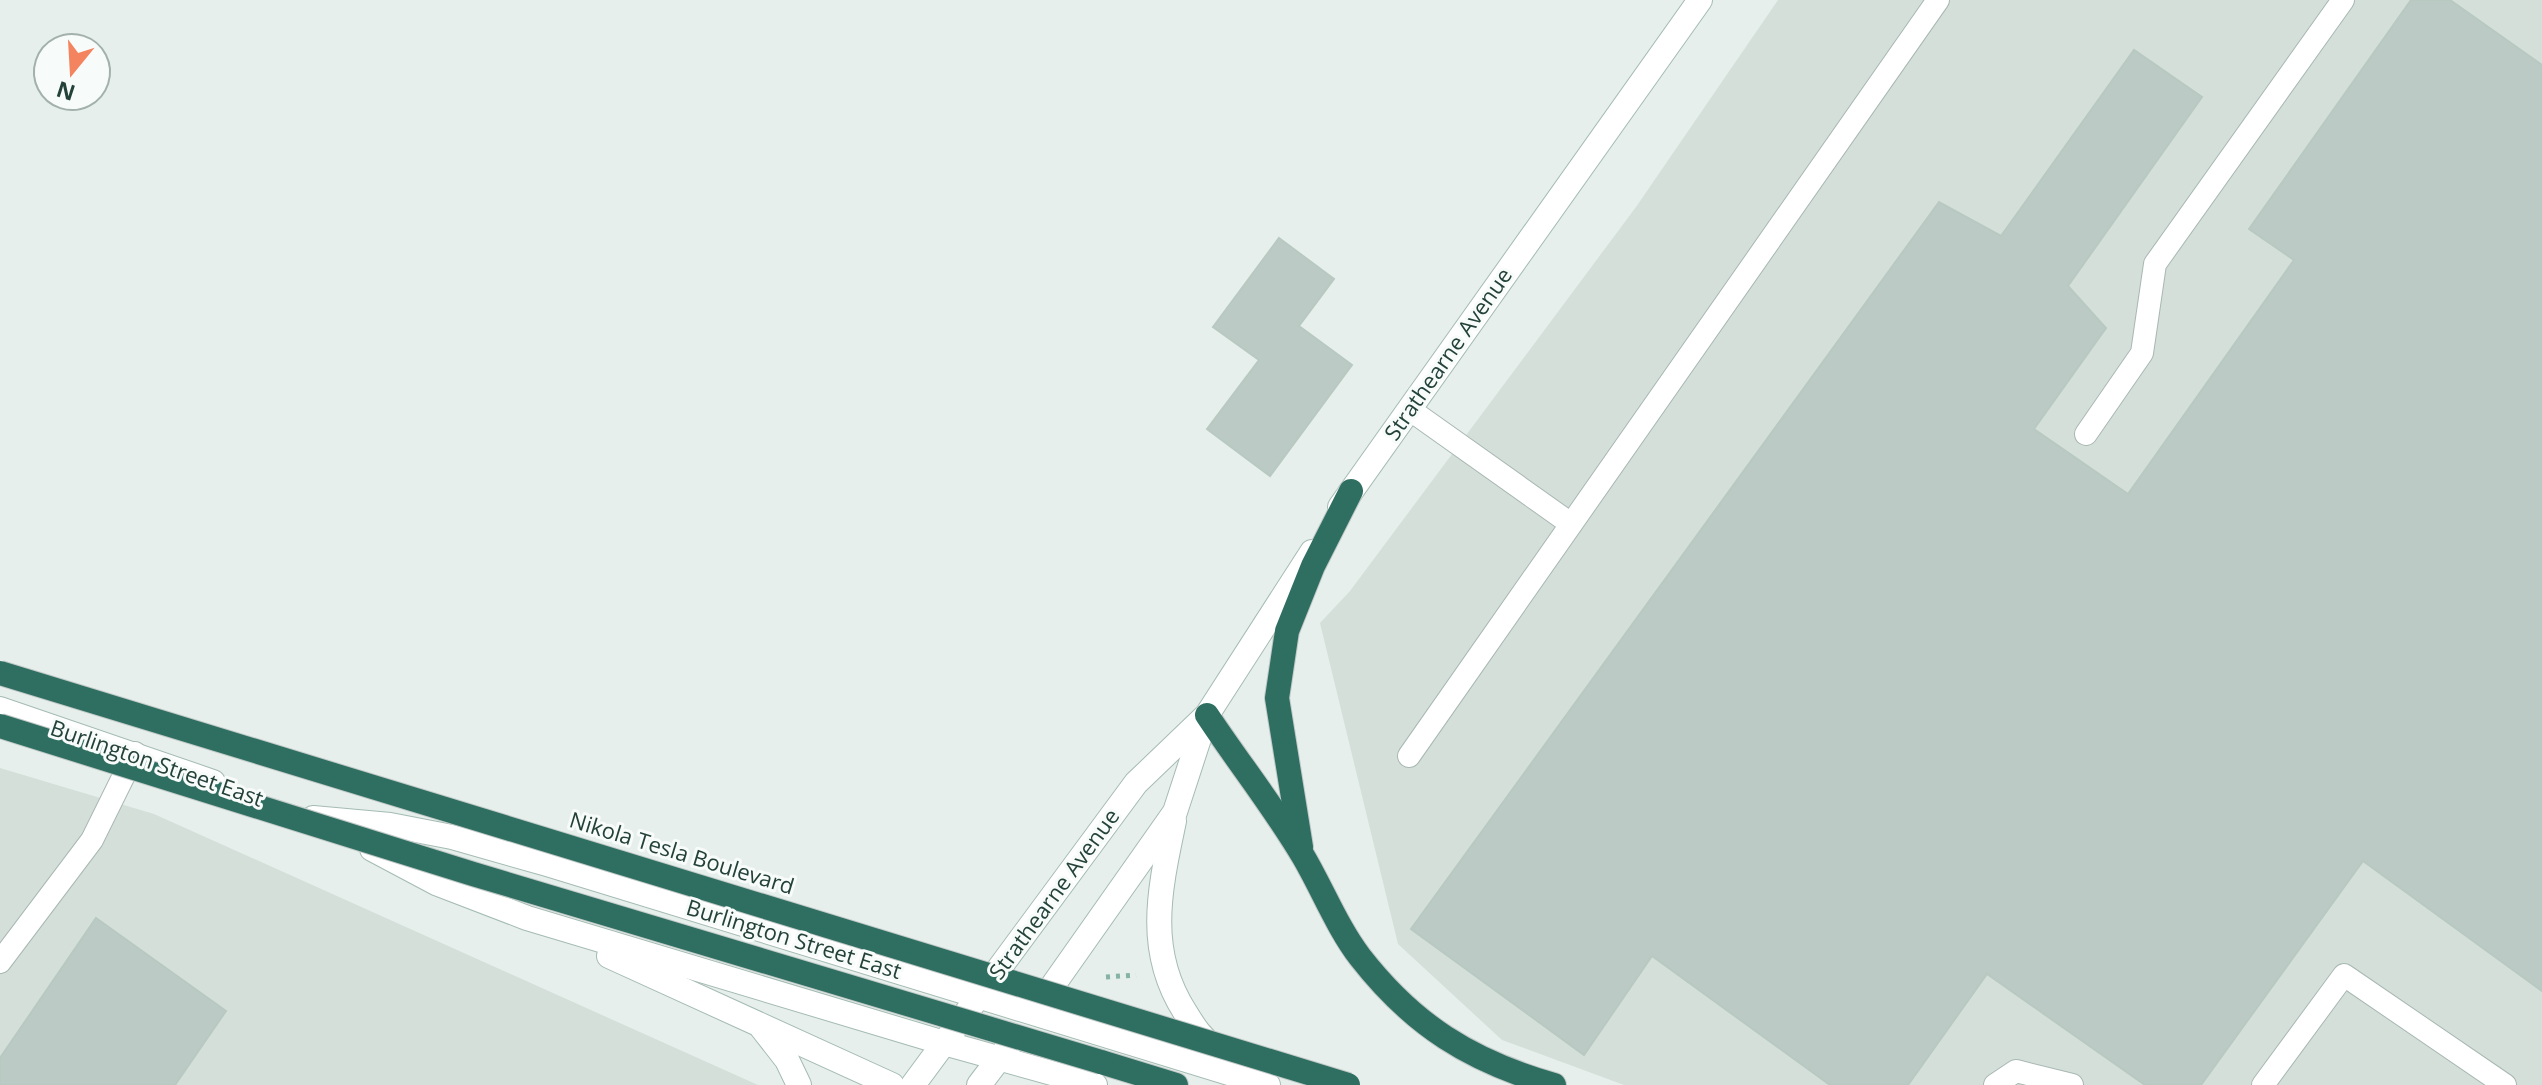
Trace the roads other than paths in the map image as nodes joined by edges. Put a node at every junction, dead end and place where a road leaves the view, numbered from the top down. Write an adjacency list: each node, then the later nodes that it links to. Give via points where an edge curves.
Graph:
1 (1700, 0): 4 (main road, Strathearne Avenue)
2 (1938, 0): 7 (lane)
3 (2343, 0): 5 (lane, via 2155,264 2142,353)
4 (1409, 409): 6 (main road, Strathearne Avenue); 7 (lane)
5 (2086, 434)
6 (1351, 491): 10 (main road, Strathearne Avenue); 16 (highway, via 1287,631 1277,698)
7 (1571, 524): 13 (lane)
8 (0, 673): 32 (highway, Nikola Tesla Boulevard, bridge)
9 (0, 709): 12 (main road, Burlington Street East)
10 (1207, 715): 14 (main road, Strathearne Avenue); 16 (highway); 19 (main road, Strathearne Avenue, via 1136,783)
11 (0, 726): 29 (highway, bridge)
12 (135, 753): 15 (main road, Burlington Street East); 18 (lane, via 92,840)
13 (1409, 756)
14 (1175, 812): 20 (main road, Strathearne Avenue); 31 (main road, via 1159,892 1159,944 1168,983 1202,1039)
15 (313, 818): 17 (main road, Burlington Street East, via 436,883); 19 (main road, Burlington Street East, via 452,837)
16 (1302, 854): 33 (highway, via 1359,955 1416,1019 1468,1052)
17 (527, 918): 21 (main road); 22 (main road, Burlington Street East)
18 (0, 962)
19 (980, 995): 20 (main road, Burlington Street East); 22 (main road, Strathearne Avenue)
20 (1034, 1012): 23 (main road, Strathearne Avenue); 30 (main road, Burlington Street East)
21 (760, 1026): 24 (main road); 25 (main road)
22 (944, 1043): 23 (main road, Burlington Street East); 26 (main road, Strathearne Avenue)
23 (999, 1059): 27 (main road, Strathearne Avenue); 28 (main road, Burlington Street East)
24 (799, 1085)
25 (892, 1085)
26 (913, 1085)
27 (979, 1085)
28 (1095, 1085)
29 (1176, 1085)
30 (1268, 1085)
31 (1276, 1085)
32 (1348, 1085)
33 (1554, 1085)
34 (1995, 1085): 35 (lane, via 2016,1071)
35 (2072, 1085)
36 (2263, 1085): 37 (lane, via 2344,975)
37 (2505, 1085)

